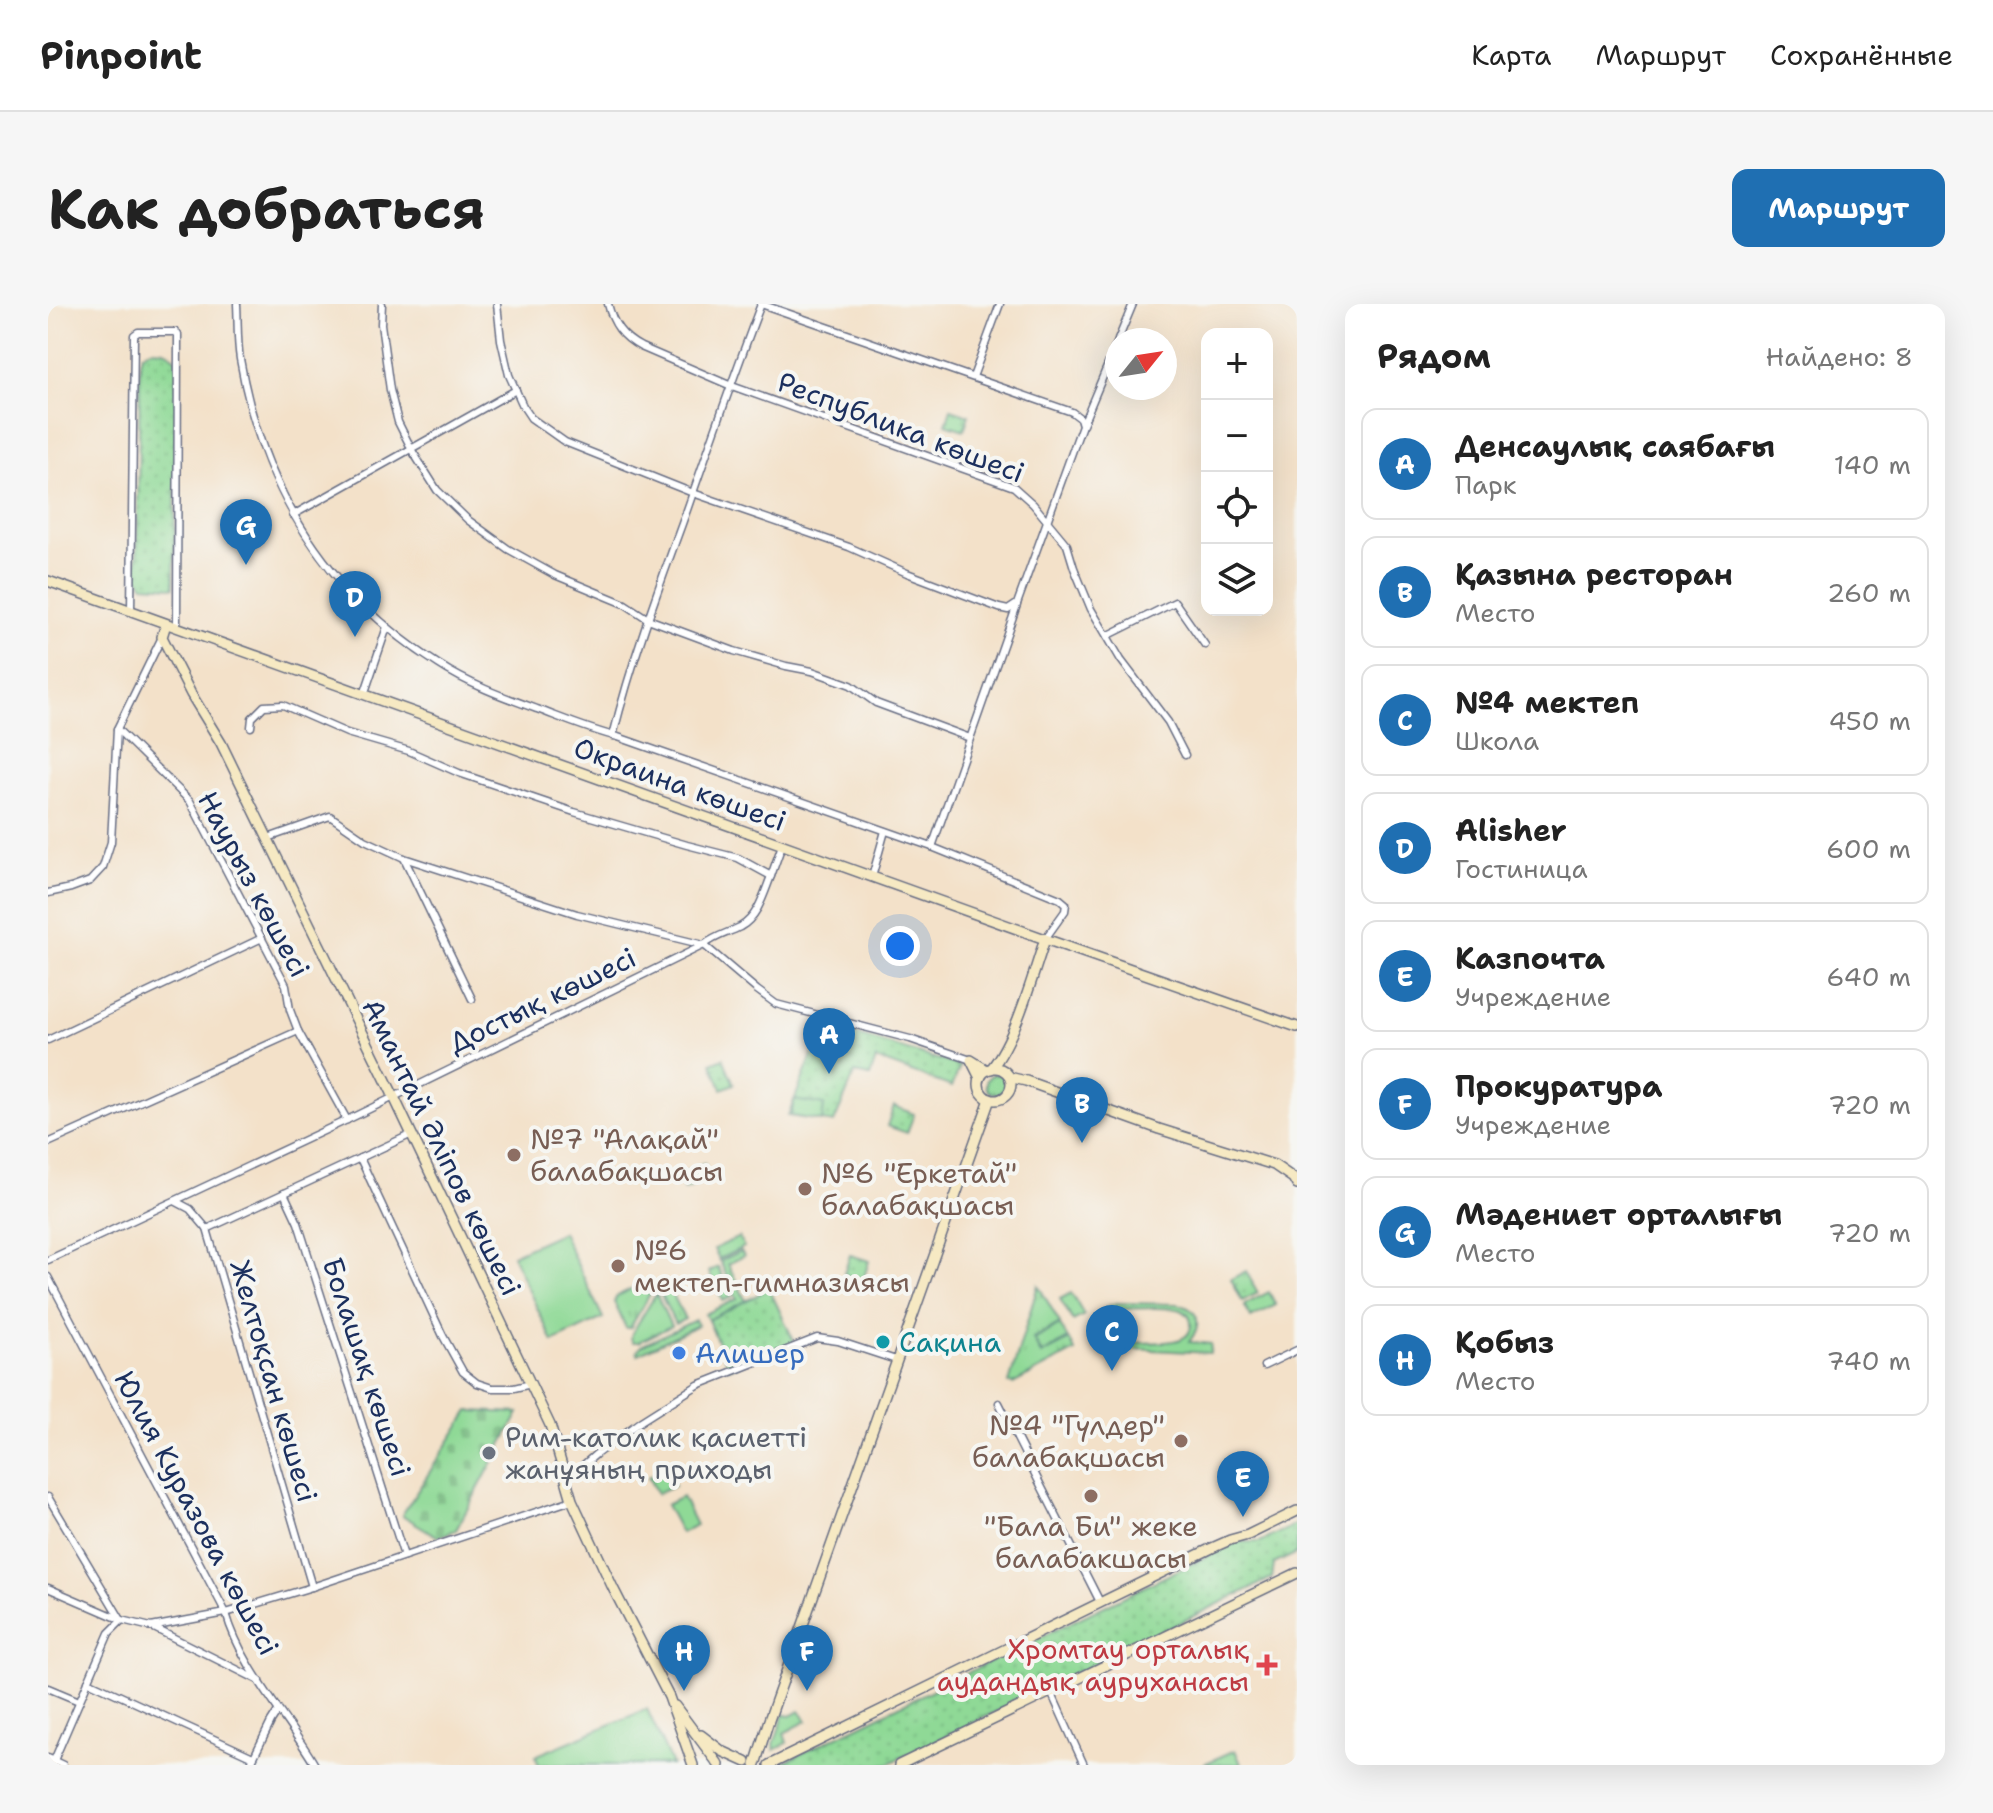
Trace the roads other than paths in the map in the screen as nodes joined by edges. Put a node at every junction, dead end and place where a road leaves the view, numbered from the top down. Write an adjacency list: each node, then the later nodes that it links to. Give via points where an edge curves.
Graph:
1 (237, 304): 16 (street, via 239,355 250,405 264,453)
2 (382, 304): 14 (street, via 390,390)
3 (497, 304): 12 (street)
4 (608, 304): 11 (street, Республика көшесі, via 629,341)
5 (761, 304): 10 (street); 11 (street)
6 (1000, 304): 10 (street)
7 (1133, 304): 8 (street)
8 (1123, 328)
9 (1105, 369): 13 (street)
10 (973, 377): 13 (street, via 1072,412)
11 (729, 385): 15 (street); 17 (street, Республика көшесі, via 1014,487)
12 (516, 390): 14 (street); 15 (street, via 531,418 565,442)
13 (1081, 422): 17 (street)
14 (411, 447): 16 (street); 21 (street, via 437,490 468,520 555,575)
15 (693, 493): 19 (street, via 849,547 999,608); 21 (street)
16 (293, 515): 23 (street, via 327,567)
17 (1048, 521): 19 (street); 25 (street, Республика көшесі, via 1067,545)
18 (48, 581): 20 (main road, Окраина көшесі)
19 (1017, 604): 32 (street)
20 (131, 611): 22 (main road, Окраина көшесі); 24 (street, via 134,335 176,332)
21 (648, 619): 31 (street); 32 (street, via 851,685 876,703)
22 (166, 624): 24 (main road, Окраина көшесі); 26 (main road)
23 (387, 627): 28 (street); 31 (street, via 439,665 498,695)
24 (177, 628): 28 (main road, Окраина көшесі)
25 (1107, 636): 27 (street, via 1175,602); 33 (street, Республика көшесі)
26 (162, 637): 30 (street); 35 (main road, Амантай Әліпов көшесі)
27 (1205, 645)
28 (364, 695): 36 (main road, Окраина көшесі)
29 (251, 727): 39 (street, via 258,710 283,705 347,733 574,812 738,858)
30 (117, 729): 41 (street, via 111,842 103,867 90,881); 42 (street, Наурыз көшесі, via 190,801)
31 (613, 736): 34 (street)
32 (970, 738): 37 (street)
33 (1185, 755)
34 (885, 831): 37 (street); 40 (street)
35 (268, 838): 38 (street, via 330,816); 55 (main road, Амантай Әліпов көшесі)
36 (782, 845): 39 (street, Достық көшесі); 40 (main road, Окраина көшесі)
37 (932, 847): 43 (street, via 1060,899 1065,911)
38 (404, 858): 44 (street, via 577,914); 45 (street)
39 (771, 876): 44 (street, Достық көшесі, via 752,917)
40 (872, 877): 43 (main road, Окраина көшесі)
41 (48, 893)
42 (262, 938): 47 (street, Наурыз көшесі, via 286,985); 48 (street)
43 (1045, 939): 46 (main road, Окраина көшесі); 49 (main road)
44 (704, 945): 50 (street, via 776,1004); 55 (street, Достық көшесі)
45 (472, 999)
46 (1297, 1027)
47 (298, 1031): 57 (street, Наурыз көшесі); 59 (street)
48 (48, 1040)
49 (1002, 1055): 51 (main road); 52 (main road)
50 (971, 1060): 51 (main road); 53 (main road)
51 (989, 1069): 52 (main road); 53 (main road)
52 (1002, 1070): 54 (main road)
53 (980, 1078): 56 (main road, via 980,1089)
54 (1010, 1079): 56 (main road, via 1007,1095); 61 (main road, via 1274,1165)
55 (394, 1097): 57 (street, Достық көшесі); 58 (main road, Амантай Әліпов көшесі)
56 (990, 1099): 68 (main road)
57 (347, 1120): 63 (street, Достық көшесі)
58 (412, 1134): 60 (street); 70 (main road, Амантай Әліпов көшесі)
59 (48, 1143)
60 (360, 1158): 62 (street); 70 (street, via 463,1372 492,1388)
61 (1297, 1185)
62 (284, 1193): 64 (street); 76 (street, Болашақ көшесі)
63 (175, 1201): 64 (street, Желтоқсан көшесі); 65 (street, Достық көшесі)
64 (207, 1229): 78 (street, Желтоқсан көшесі)
65 (48, 1260)
66 (48, 1277): 81 (street, Юлия Куразова көшесі)
67 (1297, 1350): 69 (street)
68 (896, 1360): 72 (street, via 817,1338 698,1385 641,1421); 92 (main road)
69 (1264, 1366)
70 (531, 1384): 72 (main road, Амантай Әліпов көшесі)
71 (999, 1403): 80 (street)
72 (566, 1480): 74 (main road, Амантай Әліпов көшесі)
73 (48, 1497): 82 (street)
74 (572, 1500): 76 (street); 88 (main road, Амантай Әліпов көшесі)
75 (1297, 1511): 80 (main road)
76 (404, 1556): 78 (street)
77 (1297, 1573): 87 (main road)
78 (312, 1587): 81 (street)
79 (48, 1588): 82 (street)
80 (1100, 1602): 97 (main road)
81 (226, 1613): 83 (street); 85 (street, Юлия Куразова көшесі)
82 (122, 1620): 83 (street); 84 (street, via 109,1633)
83 (151, 1627): 85 (street)
84 (88, 1681): 89 (street); 94 (street)
85 (260, 1681): 90 (street, Юлия Куразова көшесі)
86 (48, 1688): 89 (street)
87 (1051, 1692): 103 (main road); 104 (street)
88 (669, 1697): 91 (main road, Амантай Әліпов көшесі); 101 (main road, Амантай Әліпов көшесі)
89 (79, 1701): 95 (street)
90 (278, 1711): 94 (street); 100 (street, Юлия Куразова көшесі)
91 (693, 1729): 96 (main road); 102 (main road, Амантай Әліпов көшесі)
92 (763, 1737): 93 (main road); 96 (main road)
93 (761, 1751): 96 (main road); 97 (main road)
94 (253, 1757): 99 (street)
95 (51, 1761): 98 (street)
96 (748, 1764)
97 (770, 1764)
98 (63, 1765)
99 (250, 1765)
100 (315, 1765)
101 (693, 1765)
102 (719, 1765)
103 (899, 1765)
104 (1084, 1765)

